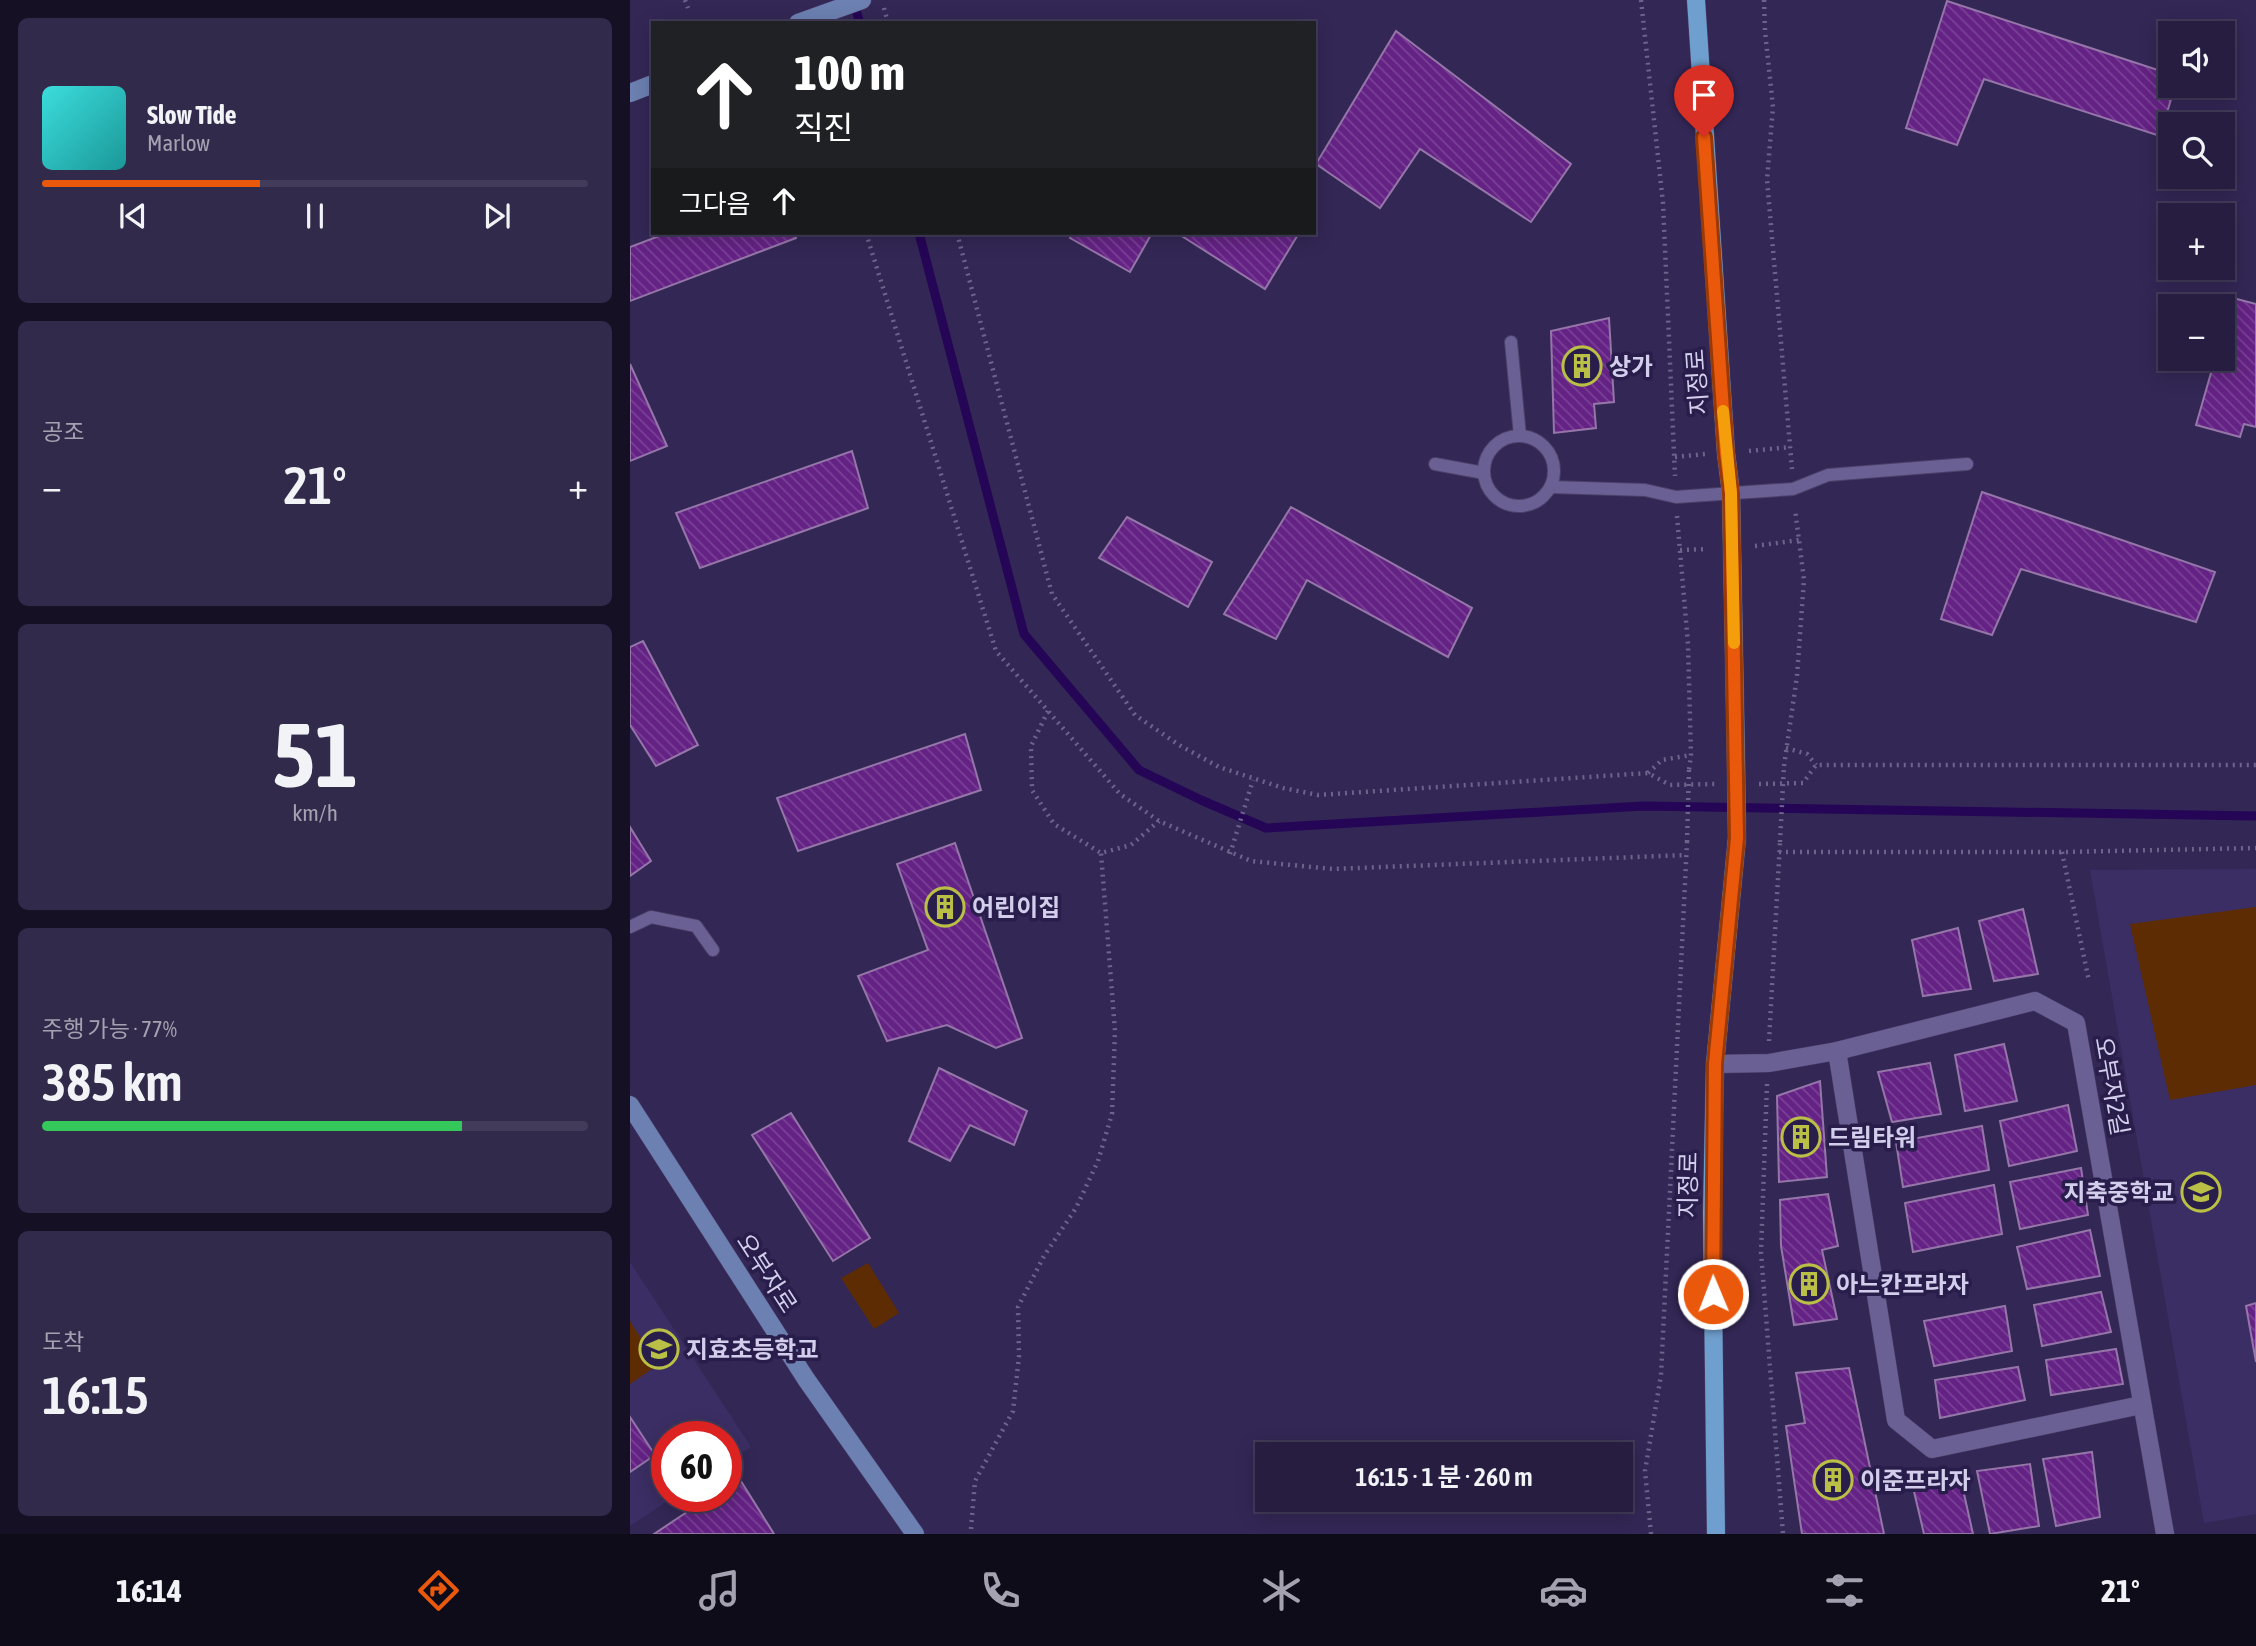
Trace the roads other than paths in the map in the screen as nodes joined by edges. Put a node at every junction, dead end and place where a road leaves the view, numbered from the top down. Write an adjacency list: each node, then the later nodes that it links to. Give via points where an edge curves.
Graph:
1 (862, 0): 3 (main road)
2 (1696, 0): 12 (main road, 지정로)
3 (802, 21)
4 (651, 85): 5 (main road)
5 (630, 93)
6 (1511, 342): 7 (lane)
7 (1520, 436): 10 (lane, via 1498,443 1485,461); 11 (lane, via 1532,438 1550,453 1555,464)
8 (1435, 464): 10 (lane)
9 (1967, 464): 12 (lane, via 1828,475 1793,489)
10 (1484, 473): 11 (lane, via 1492,495 1513,506 1535,503)
11 (1551, 487): 12 (lane, via 1645,490 1676,497)
12 (1731, 493): 16 (main road, 지정로, bridge, via 1737,838)
13 (630, 926): 14 (lane, via 652,917 696,926)
14 (713, 950)
15 (1837, 1051): 16 (street, 오부자2길, via 1769,1063); 18 (street, via 1896,1420 1932,1449); 18 (street, 오부자2길, via 2035,1001 2076,1023)
16 (1715, 1064): 20 (main road, 지정로)
17 (630, 1105): 19 (main road, 오부자로, via 806,1379)
18 (2141, 1405): 21 (street, 오부자2길)
19 (915, 1534)
20 (1716, 1534)
21 (2165, 1534)

